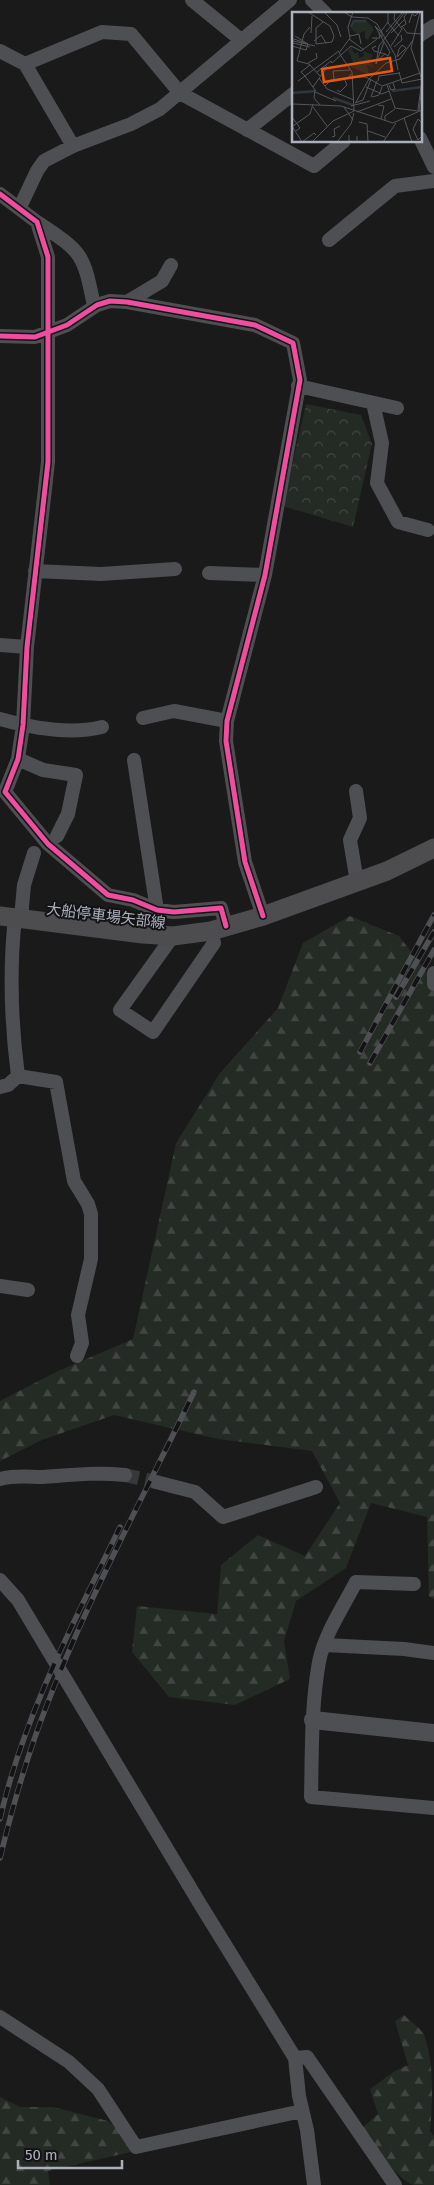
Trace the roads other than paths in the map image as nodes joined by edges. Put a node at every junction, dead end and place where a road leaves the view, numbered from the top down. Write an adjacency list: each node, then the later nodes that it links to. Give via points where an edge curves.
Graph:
1 (192, 0): 7 (street)
2 (290, 0): 7 (street)
3 (312, 0): 4 (street)
4 (324, 12)
5 (434, 26): 6 (street)
6 (422, 34)
7 (241, 40): 10 (street)
8 (0, 50): 9 (street)
9 (25, 64): 10 (street, via 102,32 131,34); 15 (street)
10 (180, 93): 12 (street); 15 (street, via 160,109 138,120)
11 (292, 95): 12 (street)
12 (247, 130): 13 (street, via 314,166)
13 (343, 142)
14 (422, 142): 16 (street)
15 (73, 146): 19 (street, via 44,161)
16 (434, 167)
17 (434, 181): 21 (street, via 395,186)
18 (0, 194): 19 (street)
19 (20, 207): 20 (street)
20 (37, 222): 24 (street, via 73,246 83,259); 25 (street, via 48,257)
21 (329, 240)
22 (171, 265): 23 (street, via 162,281)
23 (128, 302): 24 (street); 27 (street, via 255,325 293,343 300,380)
24 (94, 306): 25 (street, via 67,325)
25 (48, 333): 26 (street, via 35,337); 32 (street, via 48,462)
26 (0, 336)
27 (298, 386): 28 (street); 34 (street)
28 (373, 403): 29 (street); 30 (street, via 382,444 377,483 398,522)
29 (397, 408)
30 (428, 530)
31 (176, 569): 32 (street, via 101,574)
32 (35, 571): 36 (street)
33 (210, 573): 34 (street)
34 (264, 575): 39 (street)
35 (0, 645): 36 (street)
36 (27, 647): 40 (street)
37 (143, 718): 39 (street, via 174,711)
38 (0, 719): 40 (street)
39 (227, 721): 50 (street, via 226,741 245,862)
40 (23, 725): 41 (street, via 85,731); 42 (street)
41 (102, 726)
42 (18, 759): 45 (street, via 43,770 76,774 68,814); 46 (street, via 5,792)
43 (134, 760): 49 (street)
44 (356, 791): 48 (street, via 360,818 350,840)
45 (57, 836)
46 (38, 844): 49 (street, via 108,895 134,900); 51 (street)
47 (434, 848): 48 (main road, 大船停車場矢部線)
48 (357, 882): 50 (main road, 大船停車場矢部線)
49 (158, 910): 52 (street, via 174,912 221,908)
50 (263, 916): 52 (main road, 大船停車場矢部線)
51 (12, 917): 53 (main road, 大船停車場矢部線); 56 (street, via 12,1036)
52 (218, 929): 53 (main road, 大船停車場矢部線); 53 (street, via 214,943 153,1032 120,1010)
53 (172, 936)
54 (434, 973): 55 (street)
55 (434, 984)
56 (18, 1076): 57 (street); 60 (street, via 56,1082 74,1180 91,1214 91,1259 78,1315 82,1343)
57 (0, 1087)
58 (0, 1286): 59 (street)
59 (28, 1290)
60 (77, 1356)
61 (124, 1475): 62 (street, via 98,1472 40,1477 16,1475)
62 (0, 1479)
63 (156, 1482): 64 (street, via 195,1492 223,1517)
64 (316, 1487)
65 (0, 1580): 73 (street, via 18,1600)
66 (414, 1584): 67 (street, via 356,1582)
67 (325, 1644): 68 (street); 69 (street, via 319,1662)
68 (434, 1654)
69 (313, 1720): 70 (street); 71 (street, via 311,1797)
70 (434, 1733)
71 (434, 1808)
72 (0, 2017): 74 (street, via 69,2062 98,2089 136,2147)
73 (295, 2058): 74 (street); 76 (street, via 307,2057)
74 (302, 2111): 75 (street)
75 (314, 2185)
76 (395, 2185)

